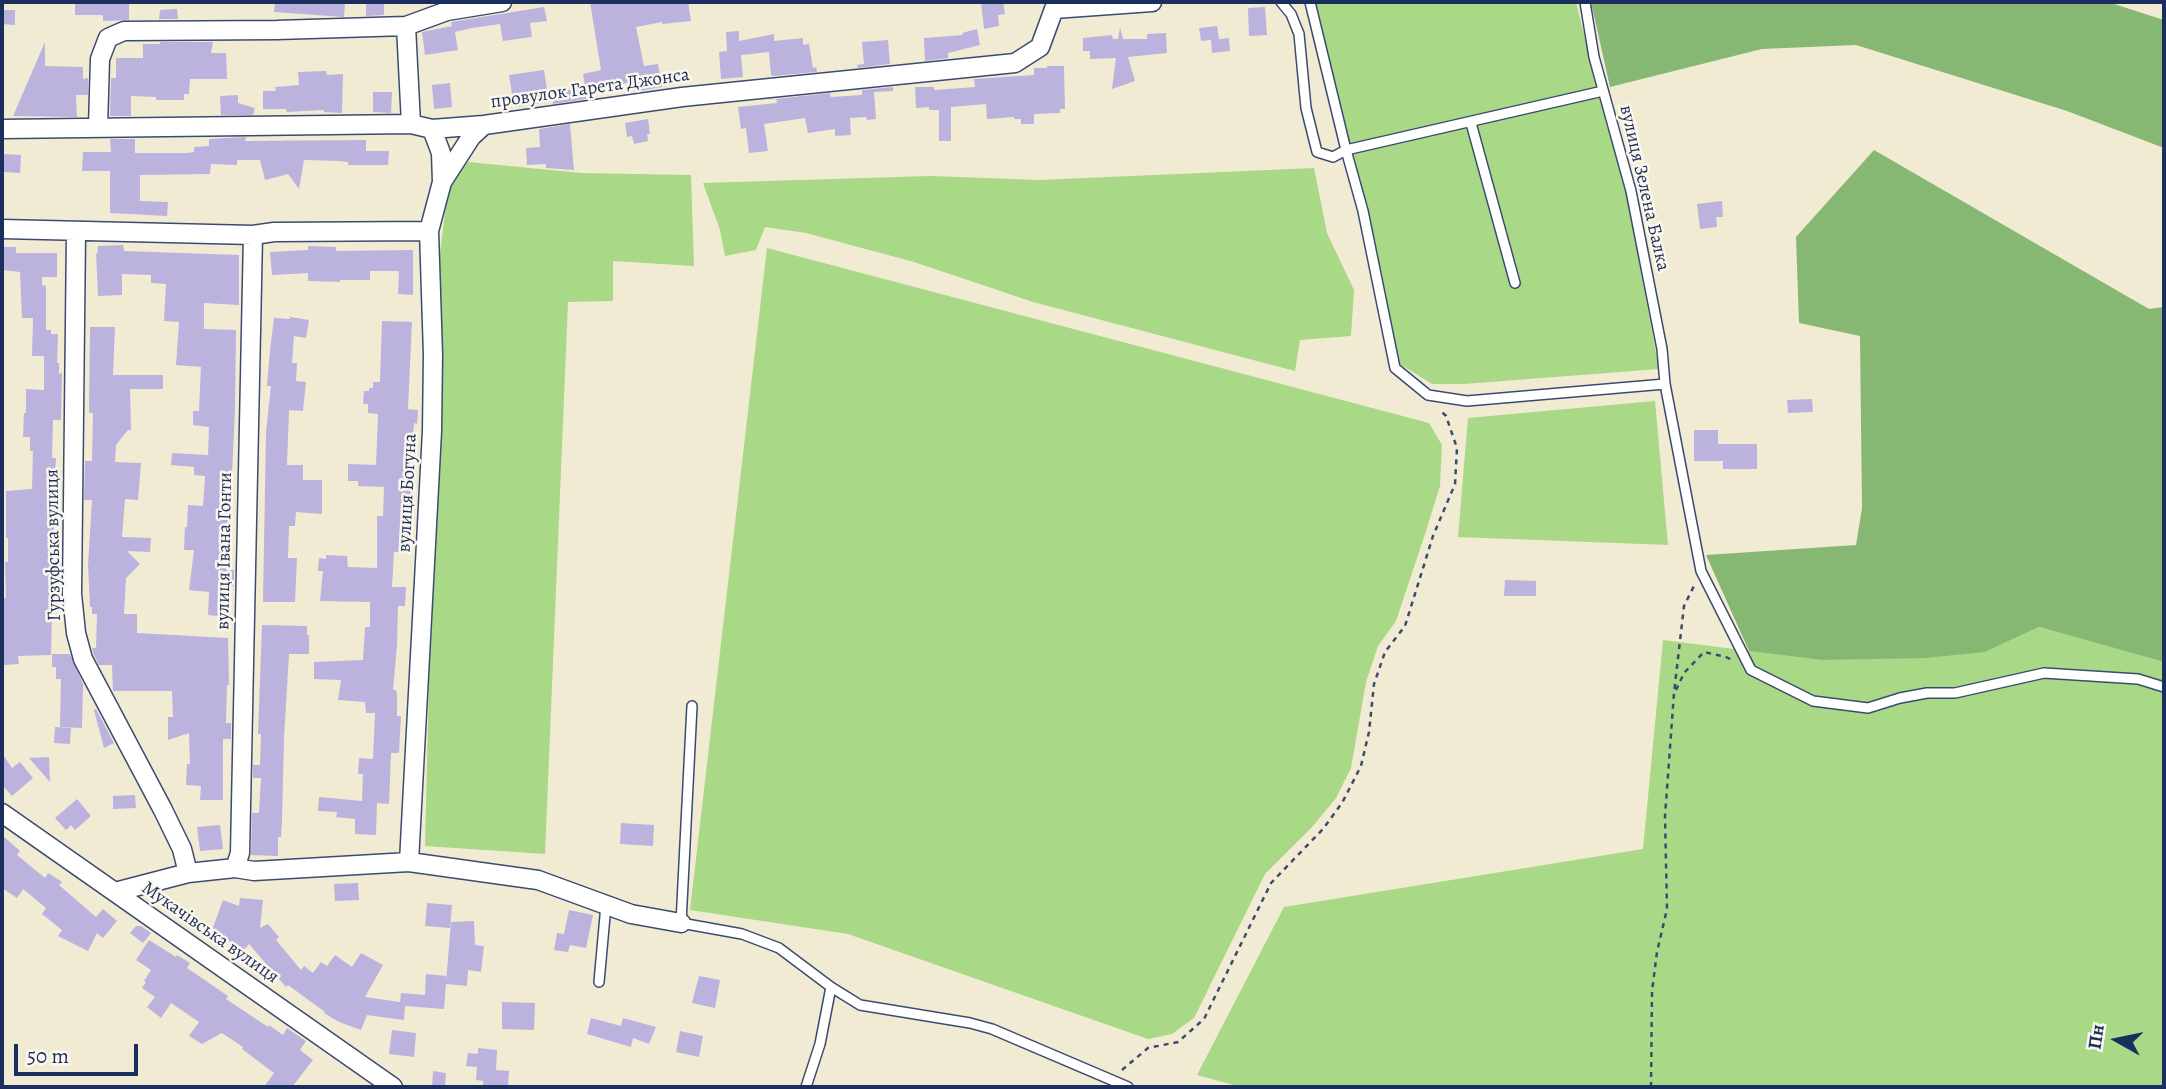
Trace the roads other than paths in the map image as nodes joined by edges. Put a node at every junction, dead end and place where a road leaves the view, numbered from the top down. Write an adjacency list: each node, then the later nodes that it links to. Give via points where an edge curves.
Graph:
1 (502, 2): 7 (street, via 447,11)
2 (1152, 2): 6 (street, провулок Гарета Джонса)
3 (1281, 2): 15 (lane, via 1299,34 1306,108 1317,152 1333,156)
4 (1310, 2): 15 (lane)
5 (1585, 2): 8 (lane, вулиця Зелена Балка)
6 (1052, 5): 11 (street, провулок Гарета Джонса, via 1040,47 1015,63 682,97)
7 (406, 26): 10 (street); 12 (street, via 124,31 108,38 100,59)
8 (1603, 92): 9 (lane); 22 (lane, вулиця Зелена Балка, via 1631,191)
9 (1471, 123): 15 (lane); 21 (lane)
10 (411, 124): 12 (street, провулок Гарета Джонса); 14 (street, провулок Гарета Джонса)
11 (484, 125): 14 (street, провулок Гарета Джонса); 16 (street)
12 (98, 127): 13 (street, провулок Гарета Джонса)
13 (2, 128)
14 (432, 129): 16 (street, вулиця Богуна, via 441,153)
15 (1346, 150): 22 (lane, via 1395,368 1428,395 1467,401)
16 (442, 182): 18 (street, вулиця Богуна)
17 (2, 229): 19 (street)
18 (429, 231): 20 (street); 26 (street, вулиця Богуна, via 432,430)
19 (76, 232): 20 (street); 28 (street, Гурзуфська вулиця, via 72,594 76,633 83,659 182,849)
20 (253, 235): 27 (street, вулиця Івана Гонти, via 240,853)
21 (1516, 283)
22 (1665, 384): 23 (lane, вулиця Зелена Балка, via 1701,571 1751,670 1813,701 1868,708 1900,698 1955,693 2044,673 2138,679)
23 (2164, 687)
24 (692, 706): 31 (lane)
25 (2, 813): 29 (street, Мукачівська вулиця)
26 (410, 862): 27 (street, via 254,871); 30 (street, via 538,880)
27 (235, 868): 28 (street)
28 (188, 873): 29 (street)
29 (115, 892): 34 (street, Мукачівська вулиця)
30 (606, 905): 31 (street); 32 (lane)
31 (681, 923): 33 (lane, via 742,934 779,948)
32 (599, 982)
33 (831, 987): 35 (lane); 36 (lane, via 860,1005 992,1029)
34 (393, 1087)
35 (806, 1087)
36 (1128, 1087)

